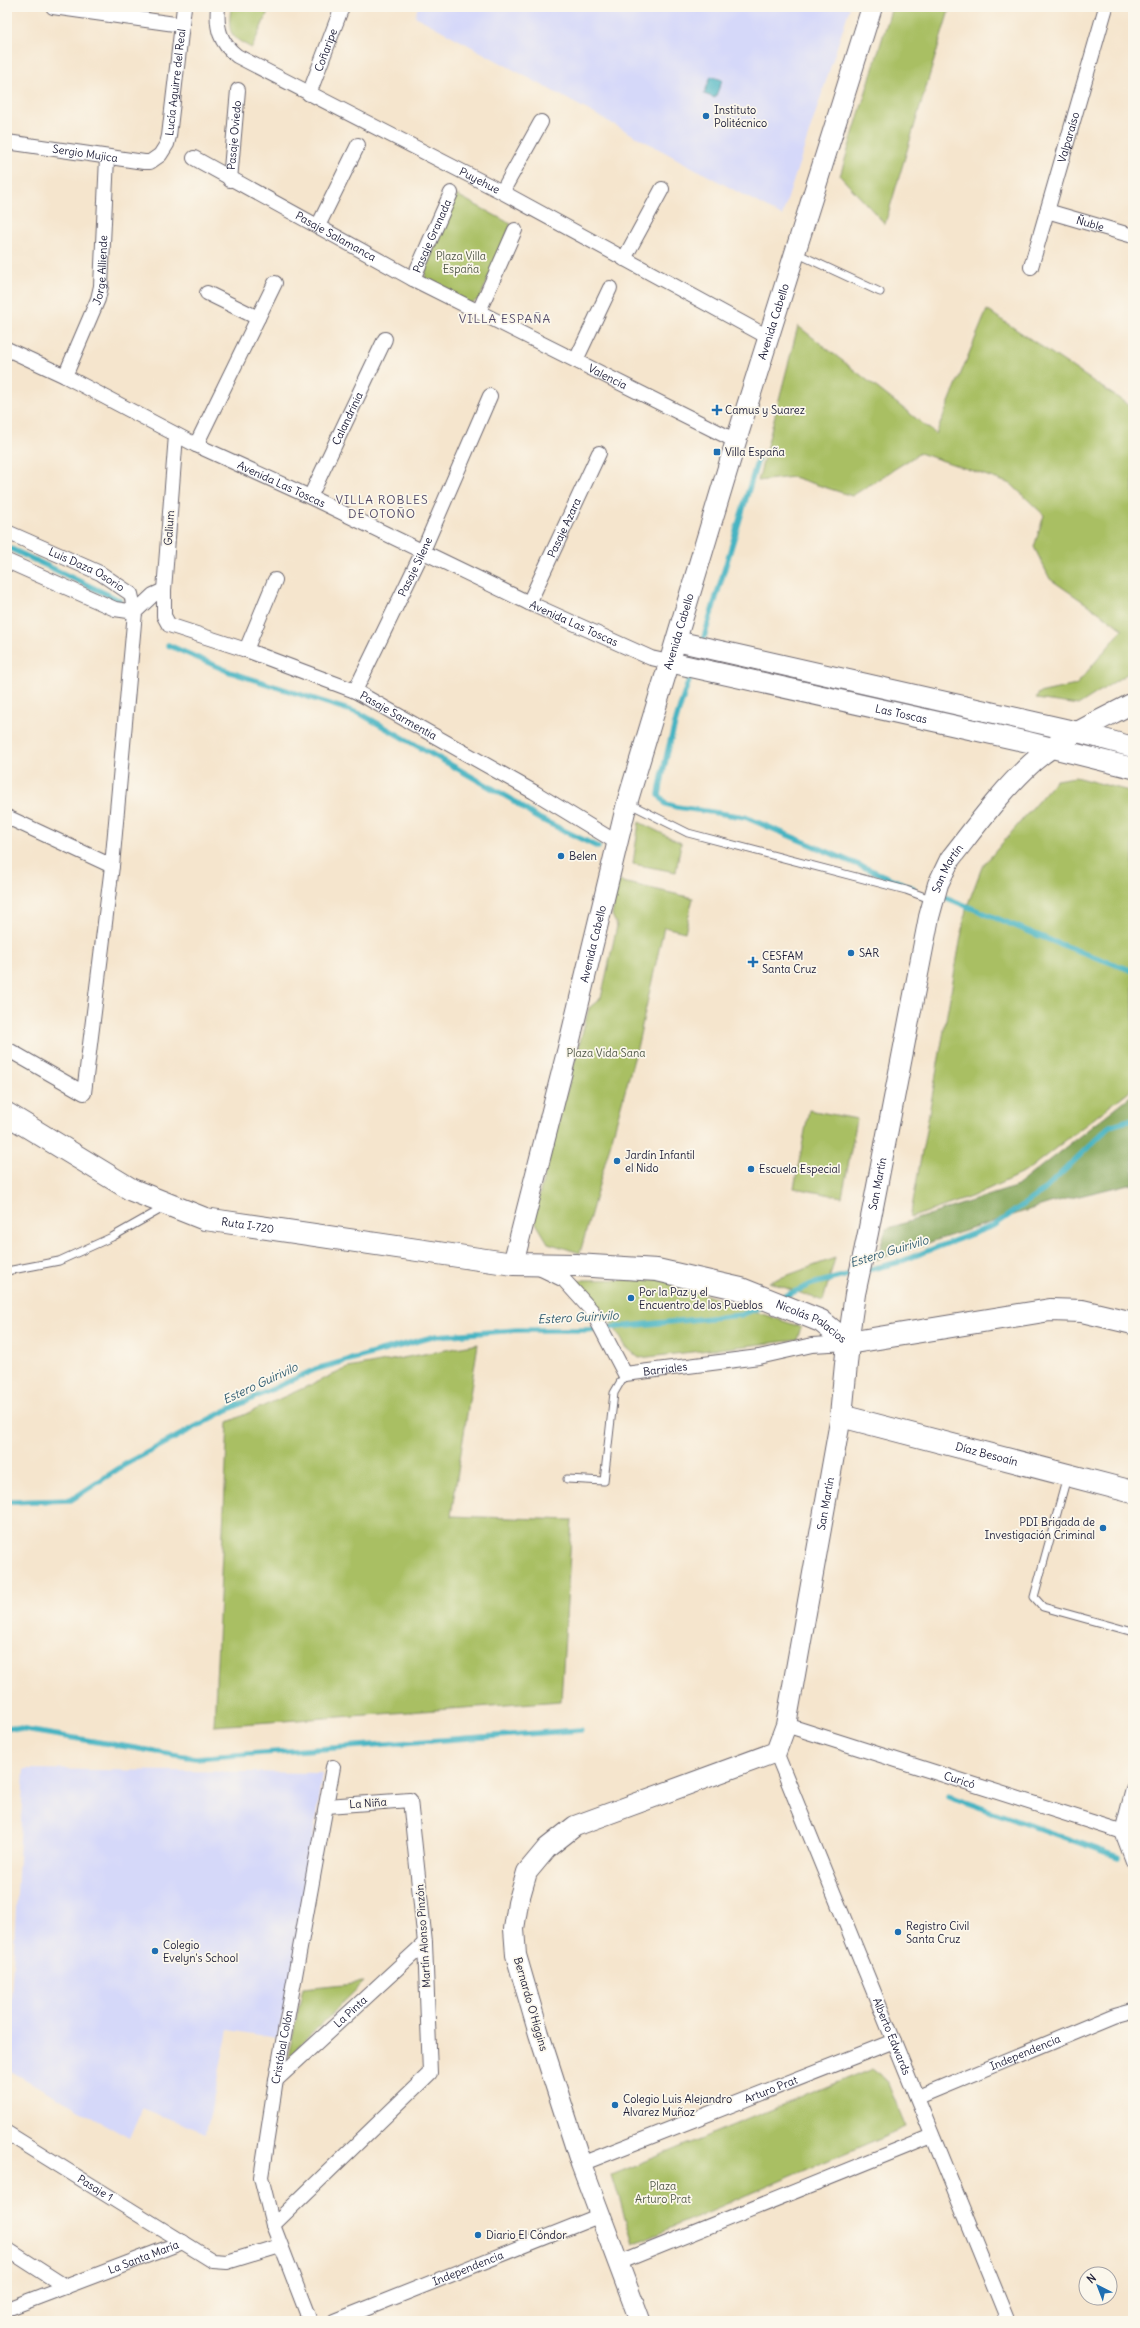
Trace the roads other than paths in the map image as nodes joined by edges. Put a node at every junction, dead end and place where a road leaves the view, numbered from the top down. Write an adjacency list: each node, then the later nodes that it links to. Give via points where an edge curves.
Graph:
1 (53, 7): 7 (street)
2 (184, 7): 7 (street, Lucía Aguirre del Real)
3 (218, 7): 9 (street, Puyehue, via 220,37 232,52)
4 (342, 7): 9 (street, Coñaripe)
5 (872, 7): 24 (street, Avenida Cabello)
6 (1106, 7): 20 (street, Valparaíso)
7 (182, 25): 13 (street, Lucía Aguirre del Real, via 169,136)
8 (238, 90): 16 (street, Pasaje Oviedo)
9 (309, 94): 18 (street, Puyehue)
10 (541, 122): 18 (street)
11 (7, 142): 14 (street, Sergio Mujica)
12 (358, 145): 21 (street)
13 (160, 154): 14 (street, Sergio Mujica, via 150,162)
14 (107, 158): 38 (street, Jorge Alliende, via 101,286)
15 (194, 158): 16 (street, Pasaje Salamanca)
16 (230, 180): 21 (street, Pasaje Salamanca)
17 (662, 188): 25 (street)
18 (502, 192): 25 (street, Puyehue)
19 (451, 193): 27 (street, Pasaje Granada)
20 (1047, 211): 23 (street, Ñuble); 26 (street, Valparaíso)
21 (318, 226): 27 (street, Pasaje Salamanca)
22 (515, 230): 32 (street)
23 (1133, 236)
24 (796, 252): 30 (lane); 34 (street, Avenida Cabello)
25 (624, 259): 34 (street, Puyehue)
26 (1031, 267)
27 (413, 279): 32 (street, Pasaje Salamanca)
28 (275, 283): 33 (street)
29 (610, 288): 37 (street)
30 (880, 292)
31 (208, 293): 33 (street)
32 (479, 311): 37 (street, Valencia)
33 (258, 318): 42 (street)
34 (768, 337): 41 (street, Avenida Cabello)
35 (385, 339): 44 (street, Calandrinia)
36 (7, 349): 38 (street, Avenida Las Toscas)
37 (576, 360): 41 (street, Valencia)
38 (65, 376): 40 (street, Avenida Las Toscas)
39 (490, 396): 46 (street, Pasaje Silene)
40 (176, 435): 42 (street, Avenida Las Toscas); 49 (street, Galium)
41 (736, 441): 53 (street, Avenida Cabello)
42 (196, 445): 44 (street, Avenida Las Toscas)
43 (599, 453): 50 (street, Pasaje Azara)
44 (310, 497): 46 (street, Avenida Las Toscas)
45 (7, 532): 51 (street, Luis Daza Osorio, via 100,573 131,594)
46 (422, 553): 50 (street, Avenida Las Toscas); 56 (street, Pasaje Silene)
47 (7, 561): 51 (street, Luis Daza Osorio, via 115,609)
48 (275, 580): 54 (street)
49 (164, 590): 51 (street, via 153,594); 52 (street, Galium)
50 (529, 603): 55 (street, Avenida Las Toscas, via 651,658)
51 (135, 612): 65 (street)
52 (166, 621): 54 (street, Pasaje Sarmentia, via 169,625)
53 (676, 641): 55 (street, Avenida Cabello); 58 (street, Las Toscas)
54 (246, 650): 56 (street, Pasaje Sarmentia)
55 (669, 662): 60 (street, Las Toscas); 62 (street, Avenida Cabello)
56 (355, 691): 64 (street, Pasaje Sarmentia, via 534,792)
57 (1133, 703): 58 (street, San Martín)
58 (1078, 732): 59 (street, Las Toscas); 60 (street, San Martín)
59 (1133, 747)
60 (1053, 748): 61 (street, Las Toscas); 66 (street, San Martín, via 1034,761 1011,784 950,860 942,872)
61 (1133, 768)
62 (626, 803): 64 (street, Avenida Cabello); 66 (lane, via 688,833 906,890)
63 (7, 816): 65 (street)
64 (616, 842): 70 (street, Avenida Cabello, via 568,1048)
65 (112, 866): 67 (street, via 84,1093)
66 (933, 900): 74 (street, San Martín, via 855,1294)
67 (7, 1049)
68 (7, 1114): 69 (main road, Ruta I-720, via 132,1190)
69 (170, 1205): 70 (main road, Ruta I-720, via 205,1219); 72 (lane, via 112,1237 59,1261)
70 (513, 1264): 71 (main road, Nicolás Palacios)
71 (535, 1266): 74 (main road, Nicolás Palacios, via 576,1265 657,1270 741,1289 822,1321); 75 (street, via 564,1280 592,1311)
72 (7, 1271)
73 (1133, 1323): 74 (main road, Nicolás Palacios, via 1082,1311 1050,1310)
74 (848, 1343): 75 (street, Barriales, via 812,1345 759,1357); 76 (main road, San Martín)
75 (625, 1374): 78 (lane, via 614,1393 604,1482)
76 (841, 1416): 77 (main road, Díaz Besoaín); 81 (street, San Martín)
77 (1067, 1475): 79 (main road, Díaz Besoaín); 80 (lane, via 1034,1598 1043,1607)
78 (567, 1478)
79 (1133, 1492)
80 (1133, 1632)
81 (786, 1725): 82 (street, San Martín); 87 (street, Curicó)
82 (776, 1752): 91 (street, Alberto Edwards); 96 (street, Bernardo O'Higgins, via 575,1826 547,1848 527,1872 514,1929 516,1954)
83 (333, 1767): 86 (street, Cristóbal Colón)
84 (1133, 1789): 87 (street)
85 (410, 1800): 86 (street, La Niña); 89 (street, Martín Alonso Pinzón)
86 (327, 1806): 92 (street, Cristóbal Colón)
87 (1128, 1833): 88 (street)
88 (1133, 1861)
89 (425, 1943): 92 (street, La Pinta); 98 (street, Martín Alonso Pinzón, via 430,2073)
90 (1133, 2010): 93 (street, Independencia, via 1115,2015)
91 (894, 2041): 93 (street, Alberto Edwards); 96 (street, Arturo Prat)
92 (276, 2080): 98 (street, Cristóbal Colón, via 261,2177)
93 (918, 2097): 95 (street, Alberto Edwards)
94 (7, 2133): 99 (street, Pasaje 1)
95 (932, 2136): 102 (street); 109 (street, Alberto Edwards)
96 (581, 2164): 97 (street, Bernardo O'Higgins)
97 (600, 2215): 102 (street, Bernardo O'Higgins); 106 (street, Independencia)
98 (273, 2225): 100 (street, Cristóbal Colón)
99 (183, 2242): 100 (street, La Santa María, via 213,2261 221,2262); 103 (street, La Santa María)
100 (280, 2246): 105 (street, Cristóbal Colón)
101 (7, 2249): 103 (street)
102 (618, 2263): 107 (street, Bernardo O'Higgins); 108 (street, Bernardo O'Higgins)
103 (66, 2287): 104 (street, La Santa María)
104 (7, 2309)
105 (310, 2321)
106 (335, 2321)
107 (640, 2321)
108 (650, 2321)
109 (1008, 2321)

